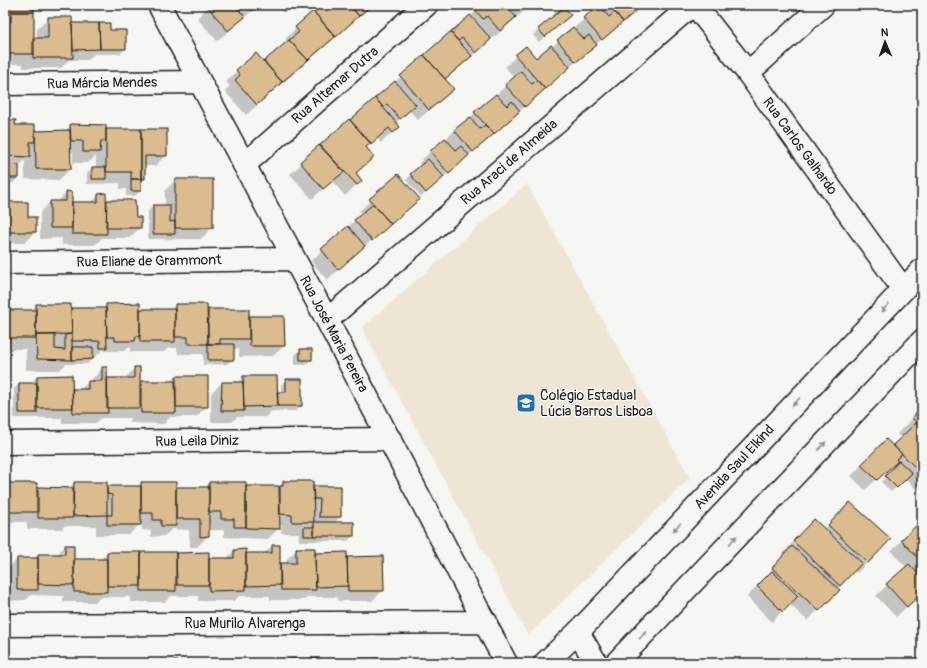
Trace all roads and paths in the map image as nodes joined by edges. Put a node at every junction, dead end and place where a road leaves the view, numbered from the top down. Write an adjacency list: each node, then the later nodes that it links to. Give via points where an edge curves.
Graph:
1 (159, 5): 6 (street, Rua José Maria Pereira)
2 (426, 5): 8 (street, Rua Altemar Dutra)
3 (693, 5): 5 (street, Rua Carlos Galhardo); 13 (street, Rua Araci de Almeida)
4 (823, 5): 5 (street)
5 (748, 73): 12 (street, Rua Carlos Galhardo)
6 (200, 82): 7 (street, Rua Márcia Mendes); 8 (street, Rua José Maria Pereira)
7 (5, 84)
8 (244, 165): 9 (street, Rua José Maria Pereira)
9 (294, 259): 10 (street, Rua Eliane de Grammont); 13 (street, Rua José Maria Pereira)
10 (5, 263)
11 (922, 270): 12 (street, Avenida Saul Elkind)
12 (903, 289): 19 (street, Avenida Saul Elkind, one-way to 19)
13 (327, 320): 15 (street, Rua José Maria Pereira)
14 (922, 340): 23 (street, one-way to 14)
15 (390, 439): 16 (street, Rua Leila Diniz); 17 (street, Rua José Maria Pereira)
16 (5, 443)
17 (486, 622): 18 (street, Rua Murilo Alvarenga); 20 (street, Rua José Maria Pereira)
18 (5, 625)
19 (578, 632): 21 (street, Avenida Saul Elkind); 22 (street)
20 (506, 663)
21 (545, 663)
22 (596, 663)
23 (616, 663)

